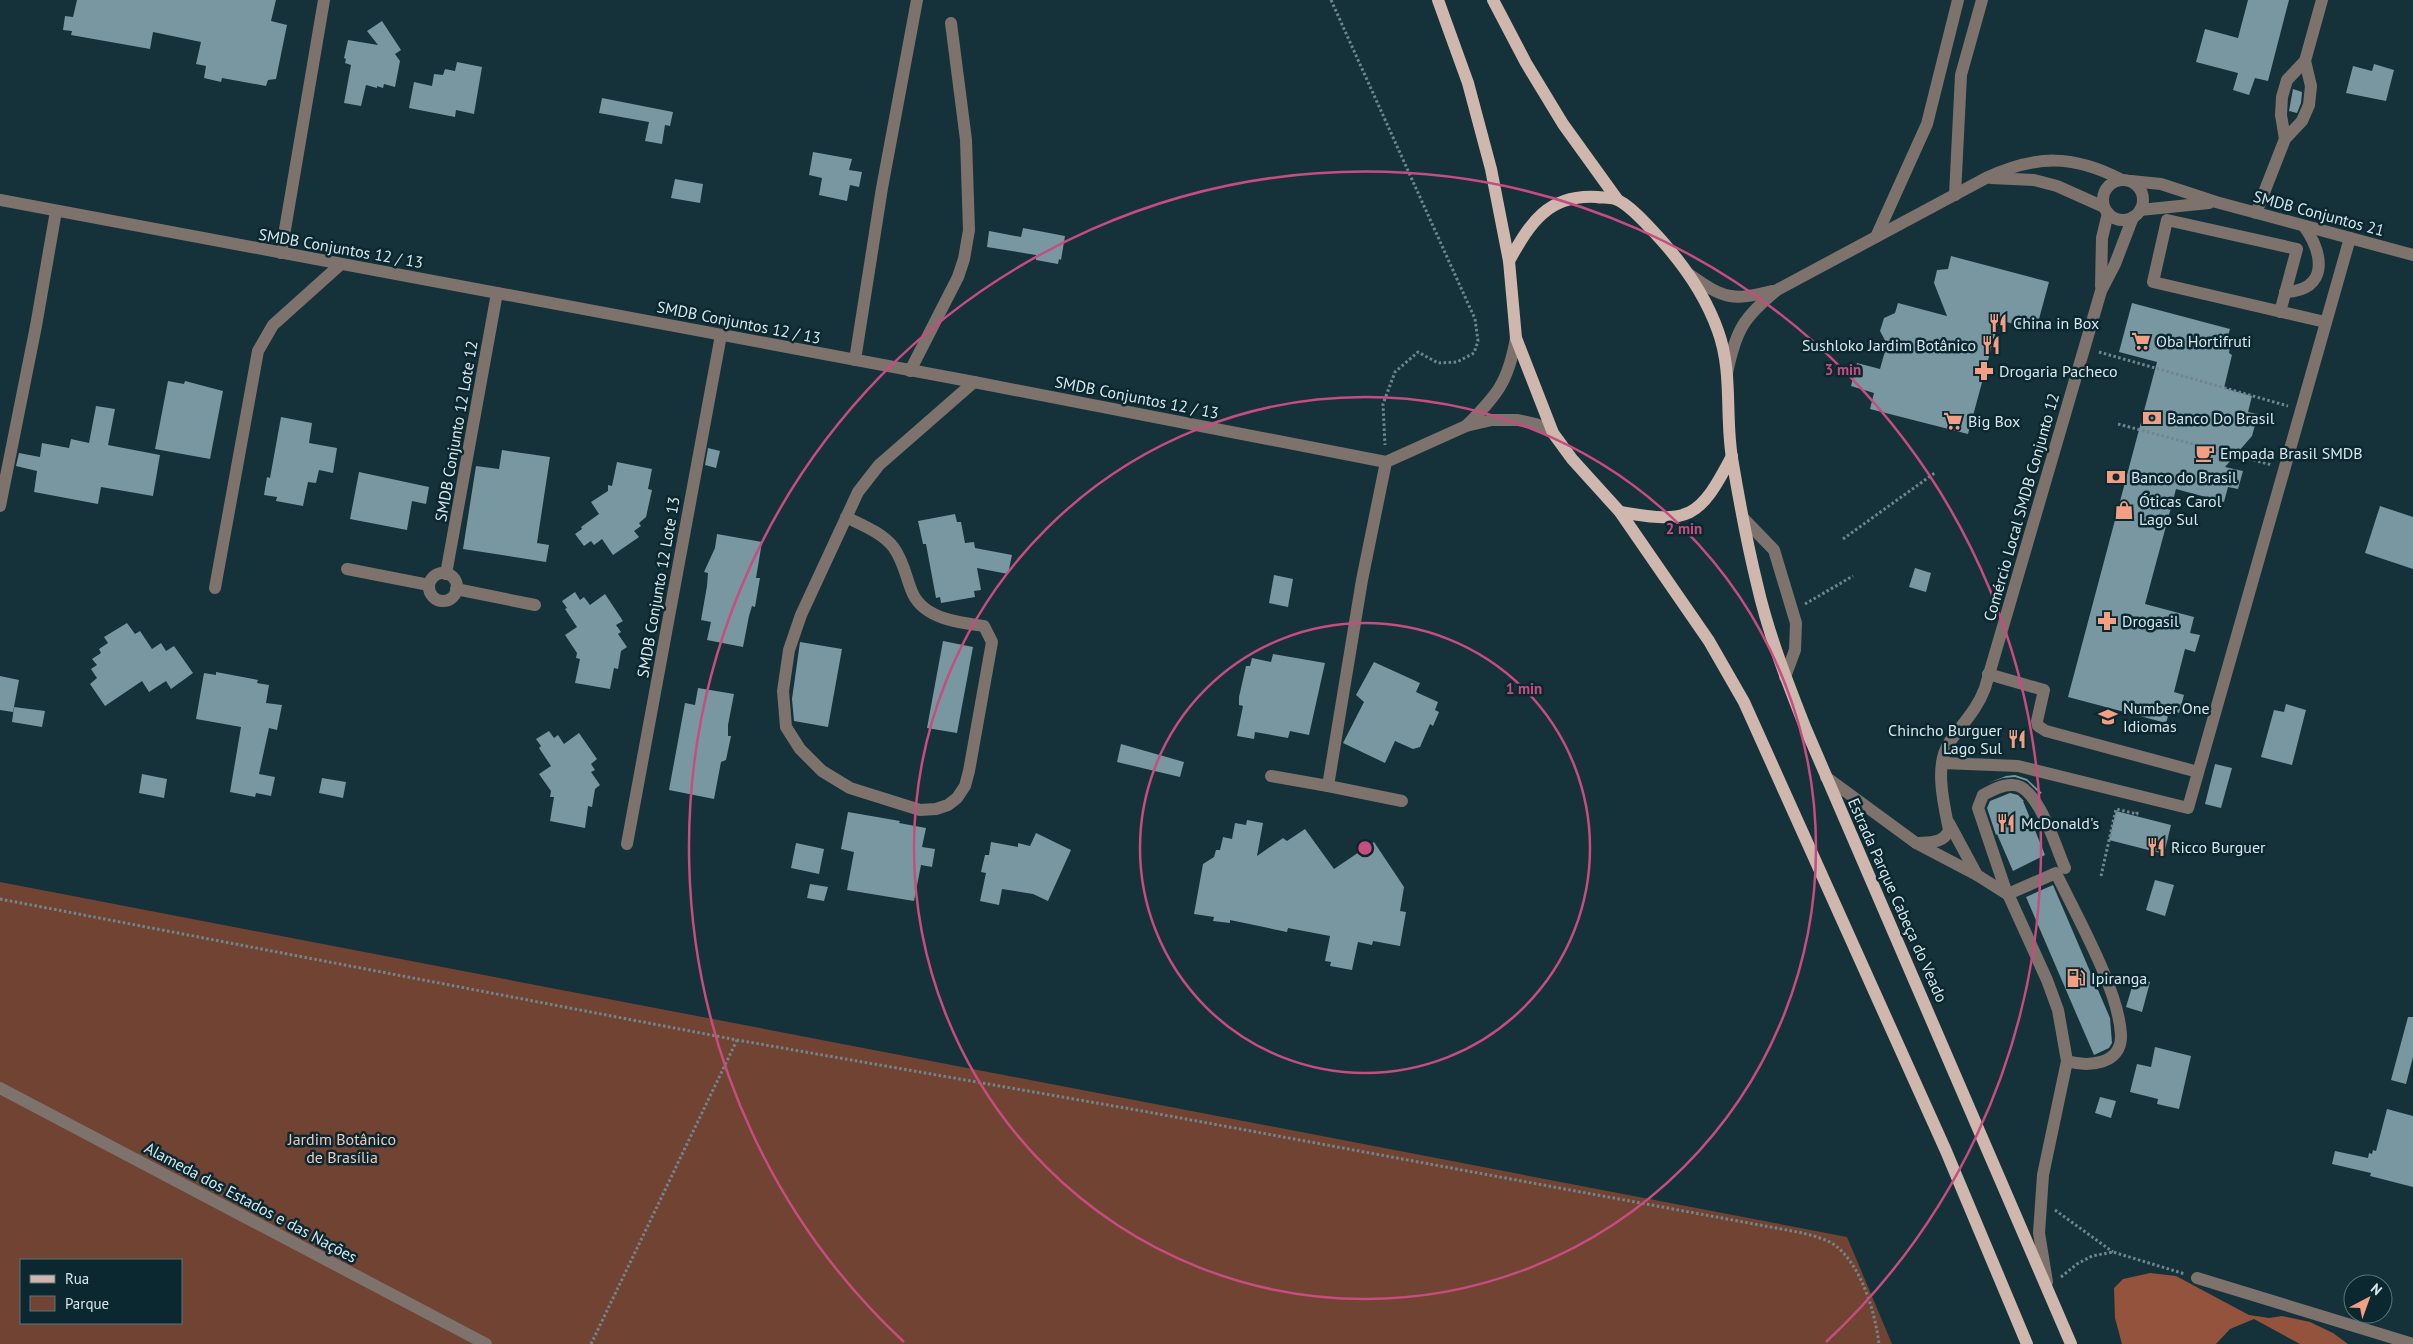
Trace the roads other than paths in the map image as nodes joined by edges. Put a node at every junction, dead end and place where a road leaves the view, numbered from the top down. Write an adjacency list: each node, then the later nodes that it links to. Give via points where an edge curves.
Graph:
1 (324, 0): 24 (street)
2 (916, 0): 37 (street)
3 (1438, 0): 26 (main road, via 1468,83 1491,170)
4 (1493, 0): 14 (main road, via 1563,124)
5 (1958, 0): 22 (street, via 1927,124)
6 (1982, 0): 13 (street, via 1961,75)
7 (2322, 0): 9 (street)
8 (951, 23): 38 (street, via 966,140 969,230 958,277)
9 (2305, 61): 10 (street, via 2287,80 2282,97); 10 (street, via 2311,86 2309,106 2302,121)
10 (2285, 139): 19 (street)
11 (1986, 178): 12 (street, SMDB Conjuntos 21, via 2009,168 2055,160 2095,167); 13 (street, SMDB Conjuntos 21); 17 (street, via 2034,180 2057,186)
12 (2127, 180): 16 (street, SMDB Conjuntos 21, via 2161,184); 17 (street, via 2115,181 2106,189 2103,195); 20 (street, via 2141,192 2143,202)
13 (1955, 195): 22 (street, SMDB Conjuntos 21)
14 (1616, 199): 26 (main road, via 1582,196 1560,202 1539,215); 28 (main road, Estrada Parque Cabeça do Veado, via 1643,219)
15 (0, 200): 18 (street, SMDB Conjuntos 12 / 13)
16 (2216, 202): 19 (street, SMDB Conjuntos 21); 20 (street, SMDB Conjuntos 21)
17 (2106, 210): 20 (street, via 2117,219); 30 (street, Comércio Local SMDB Conjunto 12)
18 (56, 211): 24 (street, SMDB Conjuntos 12 / 13); 45 (street)
19 (2256, 213): 21 (street, SMDB Conjuntos 21)
20 (2136, 214): 30 (street, Comércio Local SMDB Conjunto 12)
21 (2304, 226): 23 (street, SMDB Conjuntos 21); 31 (street, via 2315,242 2320,259 2313,282 2300,291)
22 (1876, 237): 29 (street, SMDB Conjuntos 21)
23 (2350, 238): 25 (street, SMDB Conjuntos 21); 34 (street)
24 (281, 253): 27 (street, SMDB Conjuntos 12 / 13)
25 (2413, 255)
26 (1509, 261): 36 (main road)
27 (341, 264): 32 (street, SMDB Conjuntos 12 / 13); 52 (street, via 278,319 258,351)
28 (1690, 275): 29 (street, via 1724,296 1737,298); 39 (main road, Estrada Parque Cabeça do Veado, via 1718,331)
29 (1777, 290): 39 (street, via 1742,324 1734,340)
30 (2101, 292): 55 (street, Comércio Local SMDB Conjunto 12)
31 (2285, 292): 33 (street); 33 (street, via 2297,249 2167,220 2153,282)
32 (498, 293): 35 (street, SMDB Conjuntos 12 / 13); 50 (street, SMDB Conjunto 12 Lote 12)
33 (2280, 312): 34 (street)
34 (2325, 322): 58 (street)
35 (721, 335): 37 (street, SMDB Conjuntos 12 / 13); 65 (street, SMDB Conjunto 12 Lote 13)
36 (1516, 338): 41 (street, via 1512,362 1501,388); 42 (main road)
37 (855, 360): 38 (street, SMDB Conjuntos 12 / 13)
38 (910, 371): 40 (street, SMDB Conjuntos 12 / 13)
39 (1727, 376): 43 (main road, Estrada Parque Cabeça do Veado)
40 (974, 382): 44 (street, SMDB Conjuntos 12 / 13); 47 (street, via 879,465 858,492)
41 (1466, 426): 42 (street, via 1492,420 1518,420 1536,424); 44 (street)
42 (1553, 433): 46 (main road)
43 (1732, 456): 46 (main road, via 1704,503 1690,514 1673,518); 48 (main road, Estrada Parque Cabeça do Veado)
44 (1386, 462): 61 (street, via 1362,580)
45 (0, 506)
46 (1620, 512): 75 (main road, via 1709,641 1744,702 1946,1151)
47 (846, 517): 47 (street, via 789,650 783,691 786,727 800,749 822,771 850,788 920,810 948,806 965,786 992,642 984,626 954,622 926,610 913,595 907,572 893,547 872,530)
48 (1743, 518): 56 (main road, Estrada Parque Cabeça do Veado, via 1757,585); 56 (street, via 1774,550 1788,596 1797,638)
49 (347, 569): 51 (street)
50 (446, 574): 51 (street, via 434,577); 53 (street, via 454,580)
51 (429, 585): 53 (street, via 431,595 441,601 450,599)
52 (215, 588)
53 (456, 589): 54 (street)
54 (535, 604)
55 (1988, 674): 57 (street, Comércio Local SMDB Conjunto 12, via 1978,704 1948,744); 58 (street, via 2044,690 2037,721 2038,726 2046,731)
56 (1786, 677): 60 (main road, Estrada Parque Cabeça do Veado)
57 (1942, 763): 58 (street, via 2018,766 2188,808); 63 (street, Comércio Local SMDB Conjunto 12)
58 (2198, 772)
59 (1271, 776): 61 (street)
60 (1826, 777): 64 (street); 72 (main road, Estrada Parque Cabeça do Veado)
61 (1328, 786): 62 (street)
62 (1402, 801)
63 (1947, 819): 64 (street, via 1949,830 1943,838 1937,842); 67 (street)
64 (1916, 843): 67 (street)
65 (627, 844)
66 (2065, 868): 68 (street, via 2034,797 2014,784 1998,788 1983,795 1978,808)
67 (1977, 875): 68 (street)
68 (2007, 893): 69 (street, via 2058,1010); 69 (street, via 2056,873 2102,971 2119,1016 2122,1036 2113,1057 2094,1065)
69 (2067, 1061): 72 (street, via 2043,1175 2039,1232)
70 (0, 1088): 74 (street, Alameda dos Estados e das Nações)
71 (2197, 1278): 73 (street)
72 (2048, 1290): 76 (main road, Estrada Parque Cabeça do Veado)
73 (2409, 1343)
74 (486, 1344)
75 (2027, 1344)
76 (2072, 1344)

